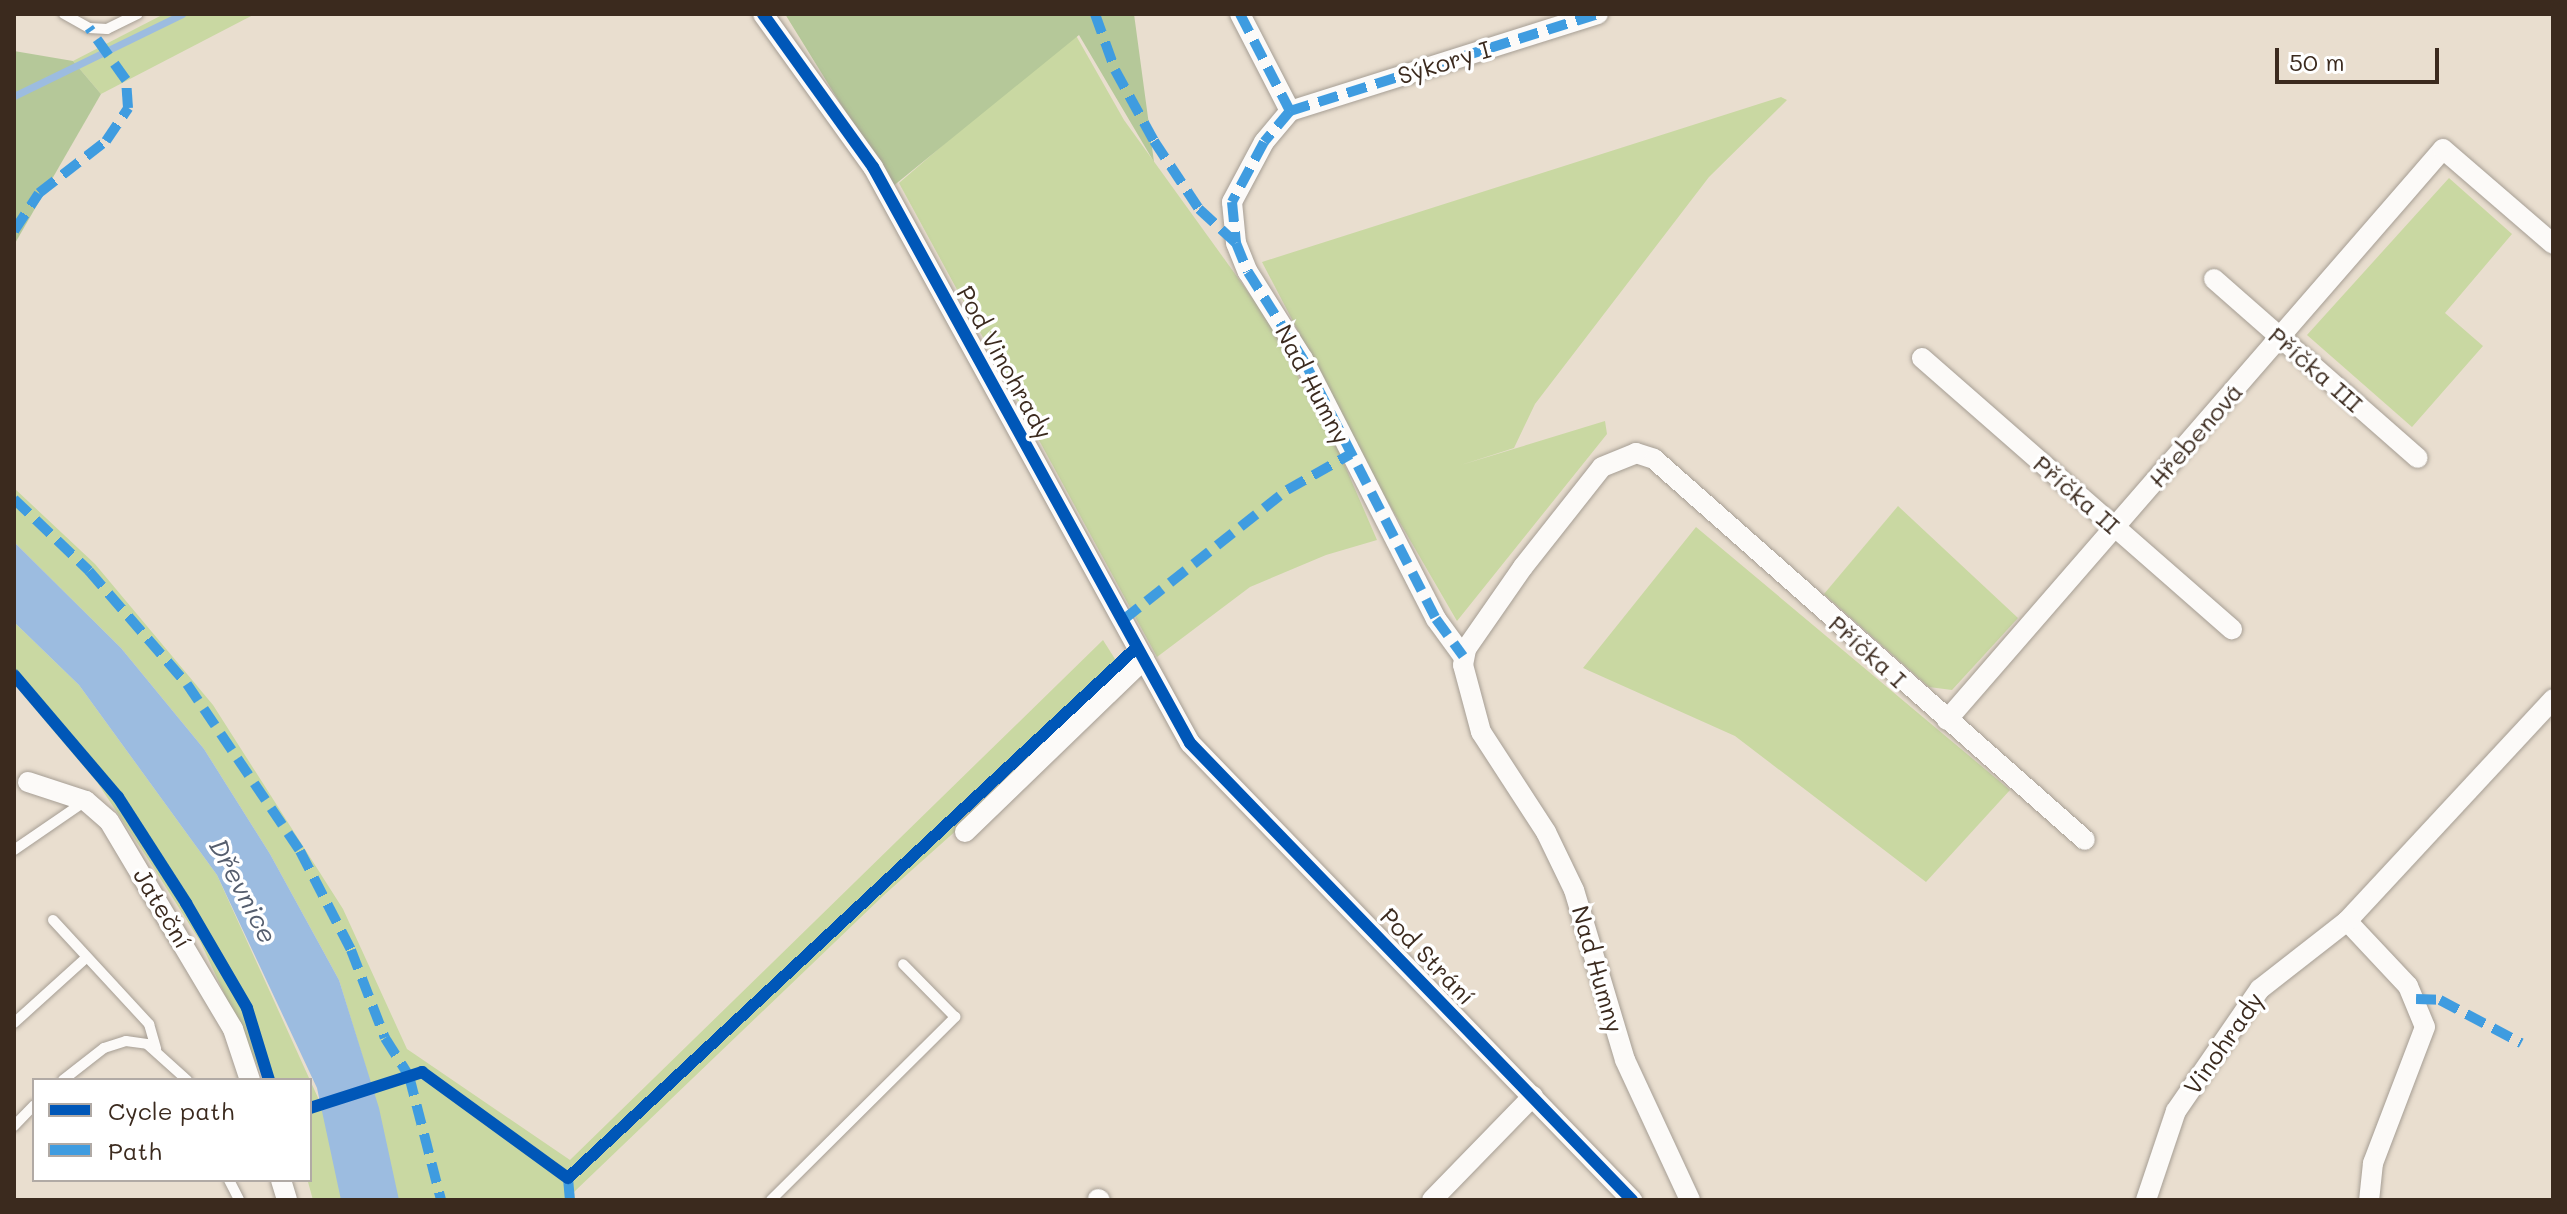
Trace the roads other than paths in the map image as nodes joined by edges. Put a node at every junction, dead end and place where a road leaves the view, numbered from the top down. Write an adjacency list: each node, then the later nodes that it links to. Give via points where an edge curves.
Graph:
1 (64, 14): 2 (lane, via 89,28 107,29)
2 (138, 14)
3 (763, 14): 16 (street, Pod Vinohrady, via 873,167)
4 (1240, 14): 7 (street)
5 (1598, 14): 6 (street, Sýkory I)
6 (1568, 18): 7 (street, Sýkory I)
7 (1290, 111): 15 (street, Nad Humny, via 1264,142 1232,202 1236,243 1248,272 1303,359 1436,619)
8 (2553, 244): 10 (street, Hřebenová, via 2443,149)
9 (2214, 279): 10 (street, Příčka III)
10 (2280, 338): 12 (street, Příčka III); 13 (street, Hřebenová)
11 (1922, 358): 13 (street, Příčka II)
12 (2418, 458)
13 (2115, 527): 14 (street, Příčka II); 18 (street, Hřebenová)
14 (2232, 629)
15 (1463, 656): 18 (street, Příčka I, via 1523,567 1602,467 1636,453 1654,459); 42 (street, Nad Humny, via 1481,732 1562,862 1582,911 1625,1060)
16 (1144, 659): 19 (street, Pod Vinohrady); 22 (street, via 995,790)
17 (2549, 713): 26 (street, Vinohrady)
18 (1947, 720): 23 (street, Příčka I)
19 (1190, 743): 34 (street, Pod Strání)
20 (28, 782): 21 (street, Jateční)
21 (86, 801): 24 (lane); 33 (street, Jateční, via 109,821 179,932 233,1029)
22 (965, 832)
23 (2085, 840)
24 (14, 850)
25 (53, 920): 27 (lane)
26 (2347, 921): 43 (street, Vinohrady, via 2272,976 2229,1028 2176,1111); 44 (street, via 2408,986 2425,1027 2373,1163)
27 (87, 957): 29 (lane); 30 (lane, via 149,1024)
28 (903, 964): 39 (lane, via 955,1017)
29 (14, 1023)
30 (156, 1049): 31 (lane, via 126,1041 104,1048); 32 (lane)
31 (66, 1078)
32 (185, 1078)
33 (249, 1078)
34 (1533, 1096): 40 (street); 41 (street, Pod Strání)
35 (32, 1107): 36 (lane)
36 (14, 1126)
37 (230, 1182): 38 (lane)
38 (239, 1200)
39 (771, 1200)
40 (1432, 1200)
41 (1632, 1200)
42 (1690, 1200)
43 (2146, 1200)
44 (2369, 1200)

